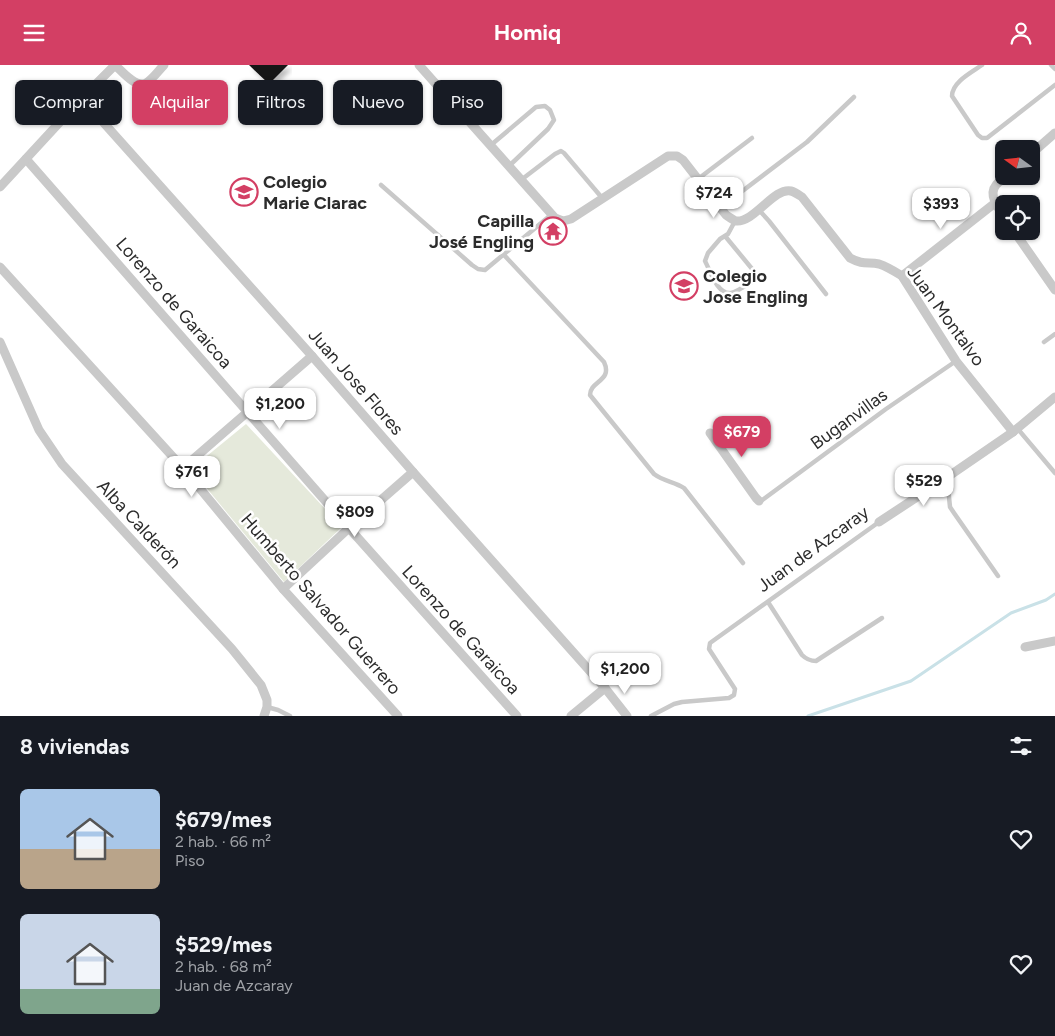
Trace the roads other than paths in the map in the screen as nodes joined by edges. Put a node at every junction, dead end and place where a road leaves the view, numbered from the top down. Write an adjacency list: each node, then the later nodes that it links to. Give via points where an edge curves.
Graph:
1 (115, 65): 2 (street, via 141,84); 7 (street)
2 (164, 65)
3 (982, 65): 8 (lane, via 958,83 952,96 982,138 987,138)
4 (1051, 65): 6 (lane)
5 (422, 66): 14 (street)
6 (1055, 69)
7 (100, 80)
8 (1055, 85)
9 (854, 97): 25 (lane, via 807,142)
10 (57, 125): 16 (street)
11 (106, 125): 39 (street, Juan Jose Flores)
12 (1055, 133): 15 (street)
13 (752, 139): 18 (lane)
14 (490, 145): 17 (street); 17 (lane, via 536,107 545,106 550,110 554,120 548,129)
15 (1040, 146)
16 (26, 159): 22 (street); 42 (street, Lorenzo de Garaicoa)
17 (509, 166): 19 (street)
18 (698, 179): 23 (street, via 683,160 668,156); 25 (street)
19 (521, 180): 23 (lane, via 561,151); 27 (street)
20 (382, 185): 31 (lane, via 478,269 485,270)
21 (995, 185): 24 (street, via 992,193)
22 (0, 187)
23 (603, 199): 27 (street, via 571,219 563,221)
24 (995, 203): 33 (street)
25 (720, 208): 28 (street)
26 (759, 210): 28 (street, Juan Montalvo); 33 (street, Juan Montalvo, via 782,191 792,191 802,197 850,259 877,264); 35 (lane)
27 (552, 214): 31 (lane)
28 (735, 221): 29 (lane)
29 (725, 237): 29 (lane, via 708,253 705,261 718,287 731,293 752,282 754,275 753,269)
30 (1020, 240): 34 (street)
31 (504, 255): 52 (lane, via 604,362 604,377 590,395 654,474 684,488)
32 (0, 267): 45 (street, Humberto Salvador Guerrero)
33 (902, 276): 40 (street, Juan Montalvo)
34 (1055, 290)
35 (826, 295)
36 (1055, 333): 38 (lane)
37 (0, 342): 60 (street, Alba Calderón, via 39,430 62,464 232,649 261,685)
38 (1044, 342)
39 (312, 356): 42 (street); 46 (street, Juan Jose Flores)
40 (956, 361): 43 (street, Juan Montalvo); 49 (lane, Buganvillas)
41 (1055, 397): 43 (street, Juan de Azcaray)
42 (247, 411): 45 (street); 51 (street, Lorenzo de Garaicoa)
43 (1015, 430): 47 (lane); 48 (street, Juan de Azcaray)
44 (710, 433): 49 (street)
45 (183, 468): 54 (street, Humberto Salvador Guerrero)
46 (413, 472): 51 (street); 59 (street, Juan Jose Flores)
47 (1055, 473)
48 (947, 483): 50 (street, Juan de Azcaray); 53 (lane, via 950,507)
49 (759, 501)
50 (879, 522): 55 (lane, Juan de Azcaray)
51 (349, 528): 54 (street); 63 (street, Lorenzo de Garaicoa)
52 (743, 563)
53 (998, 576)
54 (283, 589): 62 (street, Humberto Salvador Guerrero)
55 (768, 602): 56 (lane, via 802,655 811,661 816,661); 66 (lane, Juan de Azcaray, via 710,643 709,649 735,689 734,695 674,704)
56 (882, 618)
57 (1055, 641): 58 (street)
58 (1025, 647)
59 (605, 688): 64 (street); 65 (street, Juan Jose Flores)
60 (266, 712): 61 (lane, via 278,710)
61 (290, 716)
62 (398, 716)
63 (517, 716)
64 (572, 716)
65 (627, 716)
66 (651, 716)

